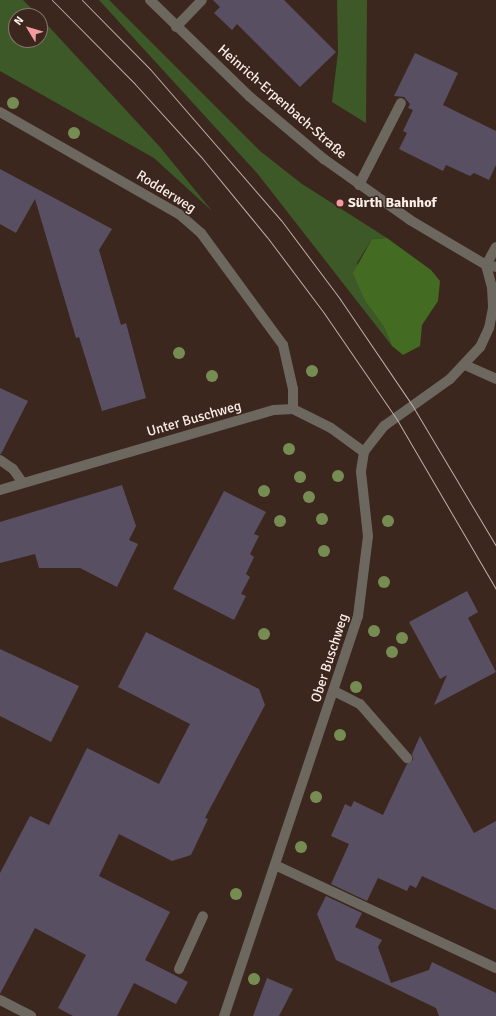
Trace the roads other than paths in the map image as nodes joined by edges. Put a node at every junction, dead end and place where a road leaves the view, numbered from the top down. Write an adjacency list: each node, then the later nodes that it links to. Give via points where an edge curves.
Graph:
1 (150, 0): 3 (street, Heinrich-Erpenbach-Straße)
2 (202, 0): 3 (street)
3 (176, 27): 6 (street, Heinrich-Erpenbach-Straße, via 262,108)
4 (401, 104): 6 (street)
5 (0, 112): 11 (street, Rodderweg, via 179,214 201,233 284,345 293,389)
6 (359, 185): 8 (street, Heinrich-Erpenbach-Straße, via 423,228)
7 (496, 247): 8 (street)
8 (491, 266): 9 (street, via 493,308 489,328 480,347)
9 (465, 365): 10 (street); 12 (street, via 384,426)
10 (496, 379)
11 (293, 409): 12 (street, via 331,428); 14 (street, Unter Buschweg, via 274,410)
12 (364, 452): 16 (street, Ober Buschweg, via 360,472 368,536 364,584 358,616)
13 (0, 460): 14 (street, via 13,470)
14 (22, 482): 15 (street, Unter Buschweg)
15 (0, 490)
16 (334, 691): 17 (street, via 360,704); 18 (street, Ober Buschweg)
17 (407, 758)
18 (275, 865): 20 (street); 24 (street, Ober Buschweg)
19 (204, 916): 21 (street)
20 (496, 968)
21 (179, 969)
22 (0, 1000): 23 (street)
23 (31, 1016)
24 (224, 1016)

